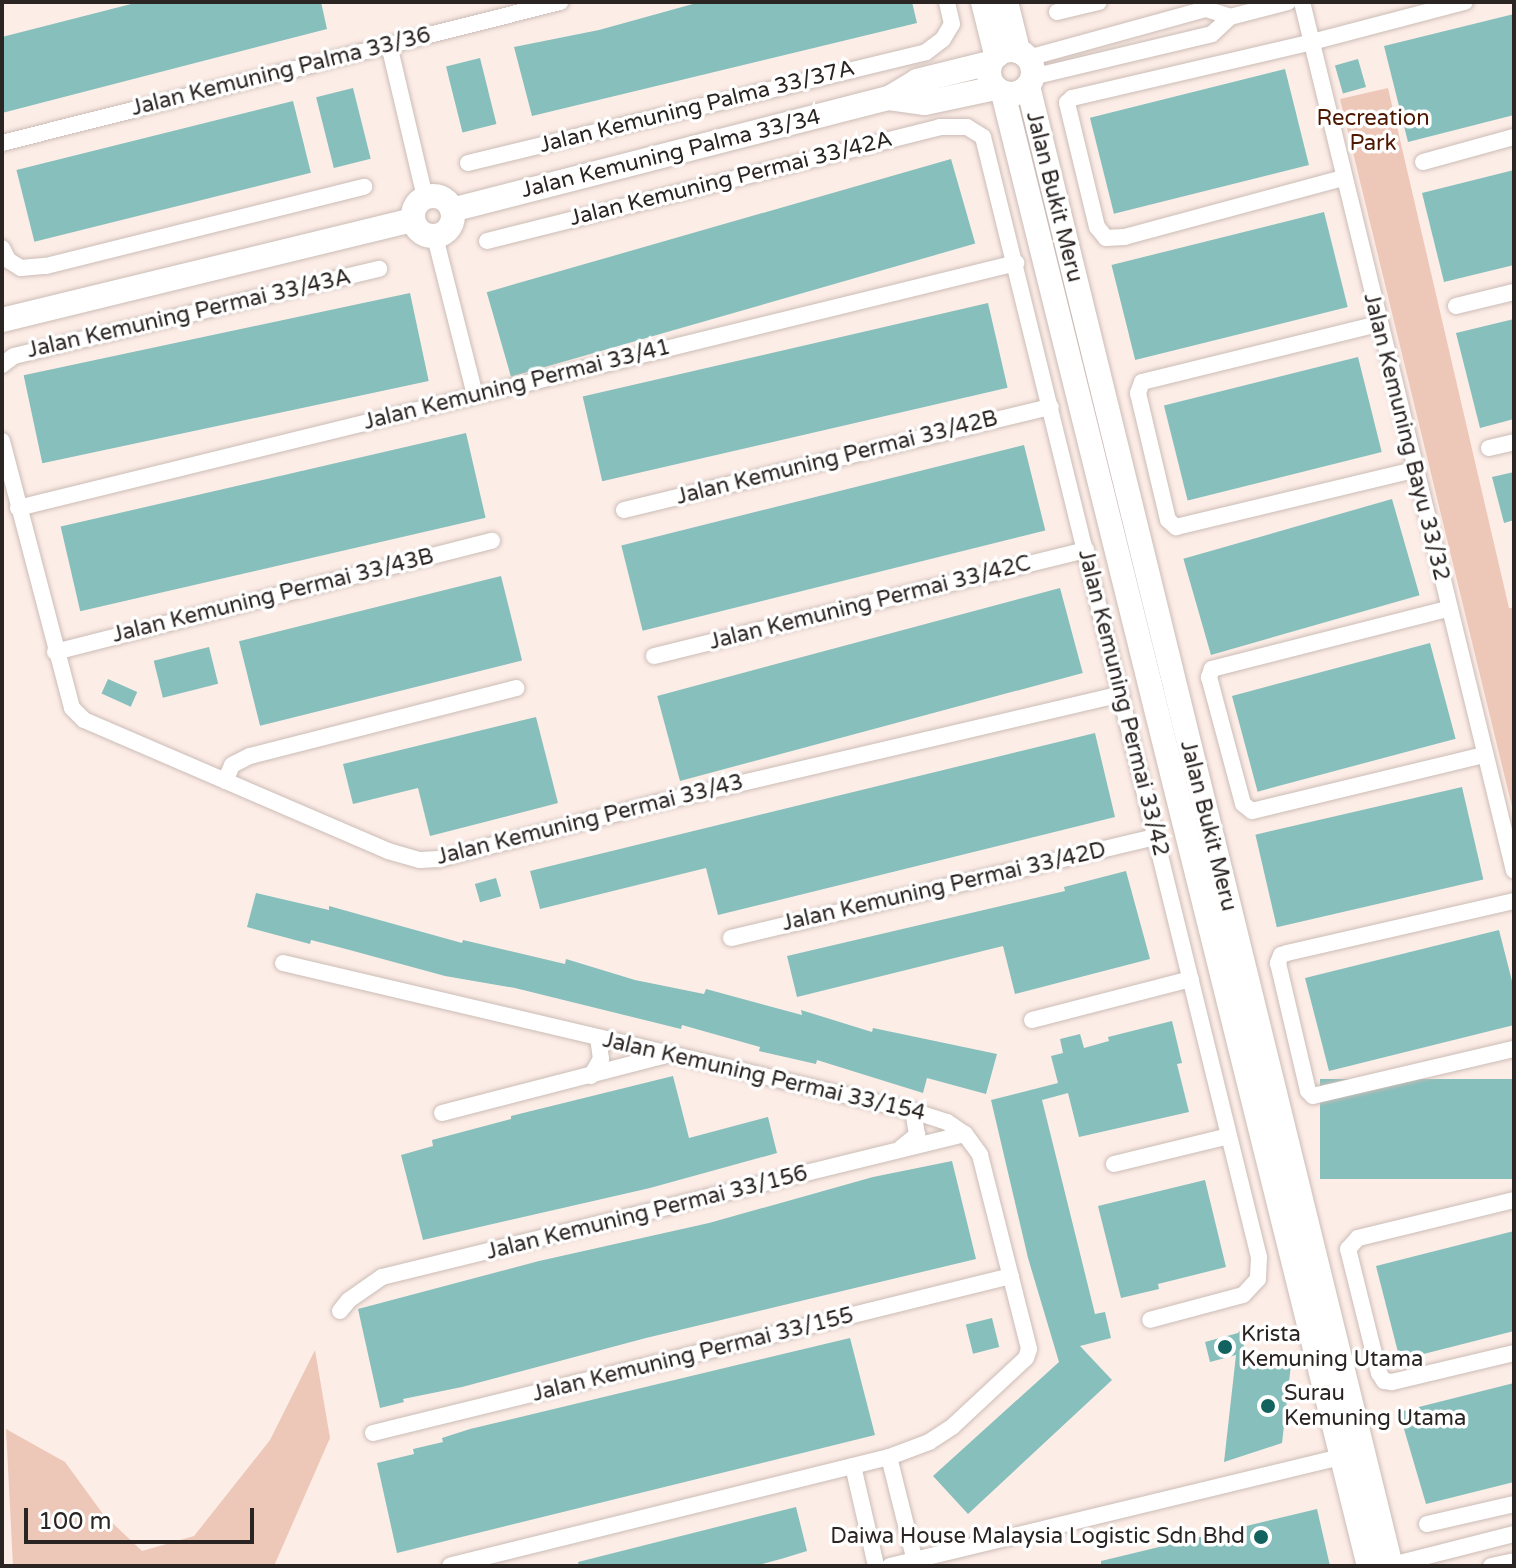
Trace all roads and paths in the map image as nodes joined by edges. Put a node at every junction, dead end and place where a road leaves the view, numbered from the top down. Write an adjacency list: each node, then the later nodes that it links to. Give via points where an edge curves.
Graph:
1 (560, 2): 12 (street, Jalan Kemuning Palma 33/36)
2 (947, 2): 20 (street, Jalan Kemuning Palma 33/37A, via 952,24 926,52)
3 (984, 2): 13 (main road)
4 (1005, 2): 13 (main road)
5 (1099, 2): 9 (street)
6 (1288, 2): 10 (street)
7 (1302, 2): 11 (street, Jalan Kemuning Bayu 33/32)
8 (1465, 2): 11 (street)
9 (1057, 12)
10 (1230, 17): 13 (street, via 1212,34); 13 (street, via 1206,9)
11 (1312, 42): 21 (street, Jalan Kemuning Bayu 33/32); 21 (street, via 1072,98 1067,109 1097,227 1106,238)
12 (389, 45): 18 (street, Jalan Kemuning Palma 33/36); 23 (street)
13 (1015, 65): 14 (main road, Jalan Bukit Meru, via 989,79); 14 (main road, Jalan Kemuning Palma 33/34, via 1019,92); 15 (main road, Jalan Kemuning Palma 33/34, via 917,81); 76 (main road, Jalan Bukit Meru)
14 (999, 90): 15 (main road, Jalan Kemuning Palma 33/34, via 925,103); 76 (main road, Jalan Bukit Meru)
15 (889, 98): 24 (main road, Jalan Kemuning Palma 33/34)
16 (975, 129): 27 (street, Jalan Kemuning Permai 33/42A, via 917,132); 29 (street, Jalan Kemuning Permai 33/42, via 988,149)
17 (1514, 137): 19 (street)
18 (2, 143)
19 (1423, 162)
20 (468, 163)
21 (1343, 178): 34 (street, Jalan Kemuning Bayu 33/32)
22 (364, 187): 28 (street, via 46,266 21,268)
23 (425, 197): 24 (main road, via 438,196); 25 (main road, via 414,206)
24 (452, 210): 26 (main road, via 450,227)
25 (412, 220): 26 (main road, via 423,234); 33 (main road)
26 (435, 237): 36 (street)
27 (487, 241)
28 (2, 248)
29 (1016, 263): 36 (street, Jalan Kemuning Permai 33/41); 37 (street, Jalan Kemuning Permai 33/42)
30 (379, 269): 35 (street, Jalan Kemuning Permai 33/43A, via 14,356)
31 (1514, 292): 32 (street)
32 (1456, 306)
33 (2, 320)
34 (1378, 324): 41 (street, Jalan Kemuning Bayu 33/32); 41 (street, via 1148,380 1139,387 1171,525)
35 (2, 365)
36 (475, 395): 42 (street, Jalan Kemuning Permai 33/41)
37 (1051, 407): 43 (street, Jalan Kemuning Permai 33/42B); 45 (street, Jalan Kemuning Permai 33/42)
38 (2, 441): 42 (street, Jalan Kemuning Permai 33/43)
39 (1514, 442): 40 (street)
40 (1489, 448)
41 (1414, 470): 46 (street, Jalan Kemuning Bayu 33/32)
42 (18, 508): 47 (street, Jalan Kemuning Permai 33/43)
43 (624, 510)
44 (492, 541): 47 (street, Jalan Kemuning Permai 33/43B)
45 (1086, 550): 48 (street, Jalan Kemuning Permai 33/42C); 50 (street, Jalan Kemuning Permai 33/42)
46 (1447, 609): 51 (street, Jalan Kemuning Bayu 33/32); 51 (street, via 1216,668 1209,677 1243,804 1252,811)
47 (55, 652): 52 (street, Jalan Kemuning Permai 33/43, via 66,697 84,720)
48 (654, 656)
49 (516, 688): 52 (street, via 250,756 232,765)
50 (1121, 694): 52 (street, Jalan Kemuning Permai 33/43, via 439,859 404,857); 53 (street, Jalan Kemuning Permai 33/42)
51 (1484, 755): 54 (street, Jalan Kemuning Bayu 33/32)
52 (225, 781)
53 (1156, 837): 56 (street, Jalan Kemuning Permai 33/42D); 58 (street, Jalan Kemuning Permai 33/42)
54 (1514, 871)
55 (1514, 901): 61 (street, via 1287,953 1278,963 1308,1091 1318,1096)
56 (731, 938)
57 (283, 963): 60 (street, Jalan Kemuning Permai 33/154)
58 (1191, 979): 59 (street); 67 (street, Jalan Kemuning Permai 33/42)
59 (1032, 1020)
60 (598, 1037): 62 (street, Jalan Kemuning Permai 33/154); 63 (street, via 601,1059)
61 (1514, 1049)
62 (668, 1055): 63 (street); 64 (street, Jalan Kemuning Permai 33/154)
63 (591, 1076): 65 (street)
64 (913, 1111): 66 (street, Jalan Kemuning Permai 33/154); 68 (street, via 917,1135)
65 (442, 1113)
66 (965, 1134): 68 (street, Jalan Kemuning Permai 33/156); 71 (street, via 980,1155)
67 (1229, 1136): 69 (street); 73 (street, Jalan Kemuning Permai 33/42, via 1259,1257 1258,1279 1243,1295)
68 (893, 1153): 72 (street, Jalan Kemuning Permai 33/156, via 382,1277)
69 (1114, 1164)
70 (1514, 1200): 74 (street, via 1358,1238 1348,1249 1384,1381)
71 (1011, 1276): 75 (street, Jalan Kemuning Permai 33/155); 77 (street, via 1028,1337 1026,1358 952,1427)
72 (340, 1311)
73 (1150, 1320)
74 (1514, 1353)
75 (373, 1433)
76 (1352, 1454): 82 (street); 87 (main road, Jalan Bukit Meru); 88 (main road, Jalan Bukit Meru)
77 (889, 1457): 78 (street); 82 (street)
78 (853, 1466): 84 (street); 85 (street)
79 (1514, 1504): 80 (street)
80 (1427, 1524)
81 (1514, 1534): 88 (street)
82 (915, 1561): 86 (street)
83 (1514, 1561): 89 (street)
84 (450, 1566)
85 (876, 1566)
86 (890, 1566)
87 (1369, 1566)
88 (1390, 1566)
89 (1491, 1566)

